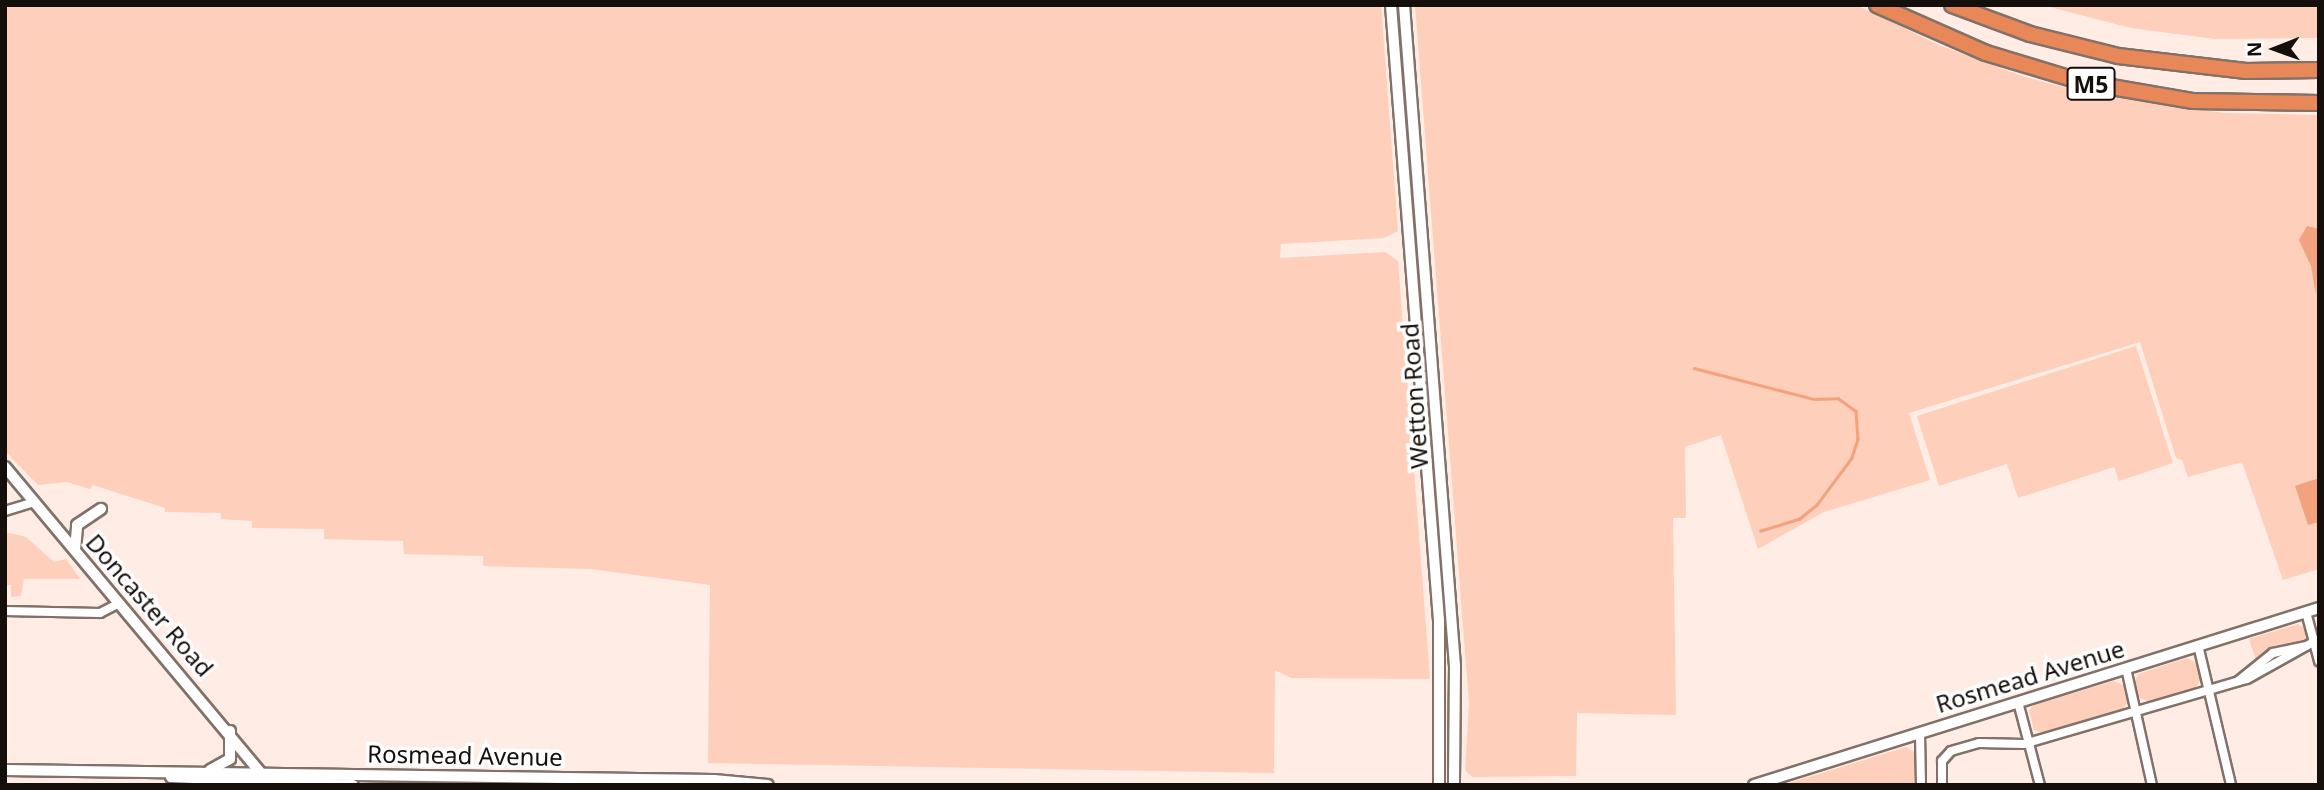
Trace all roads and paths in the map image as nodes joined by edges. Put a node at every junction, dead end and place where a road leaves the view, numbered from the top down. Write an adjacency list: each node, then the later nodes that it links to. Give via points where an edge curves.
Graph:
1 (1391, 5): 35 (main road, Wetton Road, via 1439,621)
2 (1405, 5): 36 (main road, Wetton Road, via 1455,666)
3 (1877, 5): 6 (highway, M5, via 1986,53 2082,82 2193,101)
4 (1952, 5): 5 (highway, M5, via 2030,34 2118,56 2232,70)
5 (2319, 70)
6 (2319, 103)
7 (5, 467): 8 (street, Doncaster Road)
8 (36, 502): 10 (street); 11 (street, Doncaster Road)
9 (101, 509): 11 (street, via 77,525)
10 (5, 511)
11 (75, 551): 12 (street, Doncaster Road)
12 (120, 603): 14 (street, via 100,613); 23 (street, Doncaster Road)
13 (2319, 608): 15 (main road, Rosmead Avenue)
14 (5, 611)
15 (2306, 612): 16 (street); 17 (main road, Rosmead Avenue)
16 (2314, 642): 18 (street); 20 (street, via 2273,653 2237,681)
17 (2198, 645): 19 (main road, Rosmead Avenue); 20 (street)
18 (2319, 661)
19 (2126, 668): 21 (main road, Rosmead Avenue); 22 (street)
20 (2208, 690): 22 (street); 42 (street)
21 (2018, 702): 24 (main road, Rosmead Avenue); 25 (street)
22 (2135, 710): 25 (street); 41 (street)
23 (230, 731): 27 (main road, via 230,759); 28 (street, Doncaster Road)
24 (1920, 733): 37 (main road, Rosmead Avenue); 38 (street)
25 (2029, 742): 39 (street, via 1979,743 1951,751 1942,761); 40 (street)
26 (5, 770): 29 (main road, Rosmead Avenue)
27 (208, 771): 28 (main road, Rosmead Avenue); 29 (main road, Rosmead Avenue)
28 (262, 772): 30 (main road, Rosmead Avenue); 32 (street, Doncaster Road)
29 (160, 774): 32 (main road, Rosmead Avenue)
30 (488, 781): 31 (main road, Rosmead Avenue)
31 (590, 782): 34 (main road, Rosmead Avenue)
32 (270, 784): 33 (main road, Rosmead Avenue)
33 (354, 785)
34 (768, 785)
35 (1438, 785)
36 (1454, 785)
37 (1754, 785)
38 (1921, 785)
39 (1942, 785)
40 (2040, 785)
41 (2152, 785)
42 (2231, 785)

